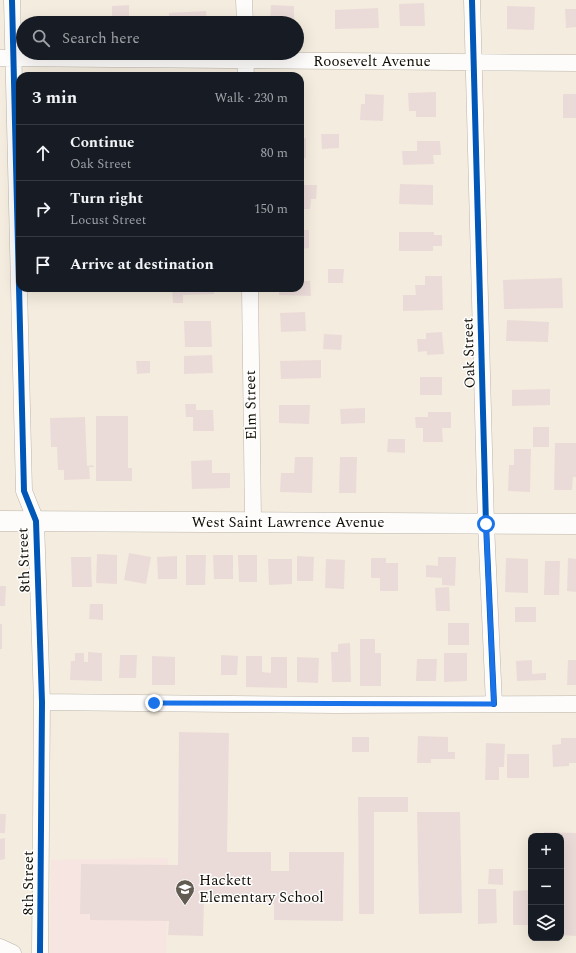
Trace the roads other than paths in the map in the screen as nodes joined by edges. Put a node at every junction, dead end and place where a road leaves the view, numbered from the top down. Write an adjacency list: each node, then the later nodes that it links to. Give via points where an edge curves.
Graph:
1 (12, 0): 6 (street, 8th Street)
2 (244, 0): 4 (street)
3 (472, 0): 9 (street, Oak Street)
4 (245, 16)
5 (304, 57): 9 (street, Roosevelt Avenue)
6 (6, 58): 7 (street, Roosevelt Avenue); 14 (street, 8th Street, via 24,491)
7 (16, 58)
8 (246, 60): 11 (street)
9 (474, 61): 10 (street, Roosevelt Avenue); 16 (street, Oak Street)
10 (576, 63)
11 (246, 72)
12 (250, 292): 15 (street, Elm Street)
13 (0, 521): 14 (street, West Saint Lawrence Avenue)
14 (36, 521): 15 (street, West Saint Lawrence Avenue); 18 (street, 8th Street)
15 (254, 521): 16 (street, West Saint Lawrence Avenue)
16 (486, 524): 17 (street, West Saint Lawrence Avenue); 19 (street, Oak Street)
17 (576, 524)
18 (42, 702): 19 (street); 23 (street, 8th Street)
19 (494, 704): 20 (street)
20 (576, 704)
21 (0, 947): 22 (street)
22 (13, 953)
23 (40, 953)

